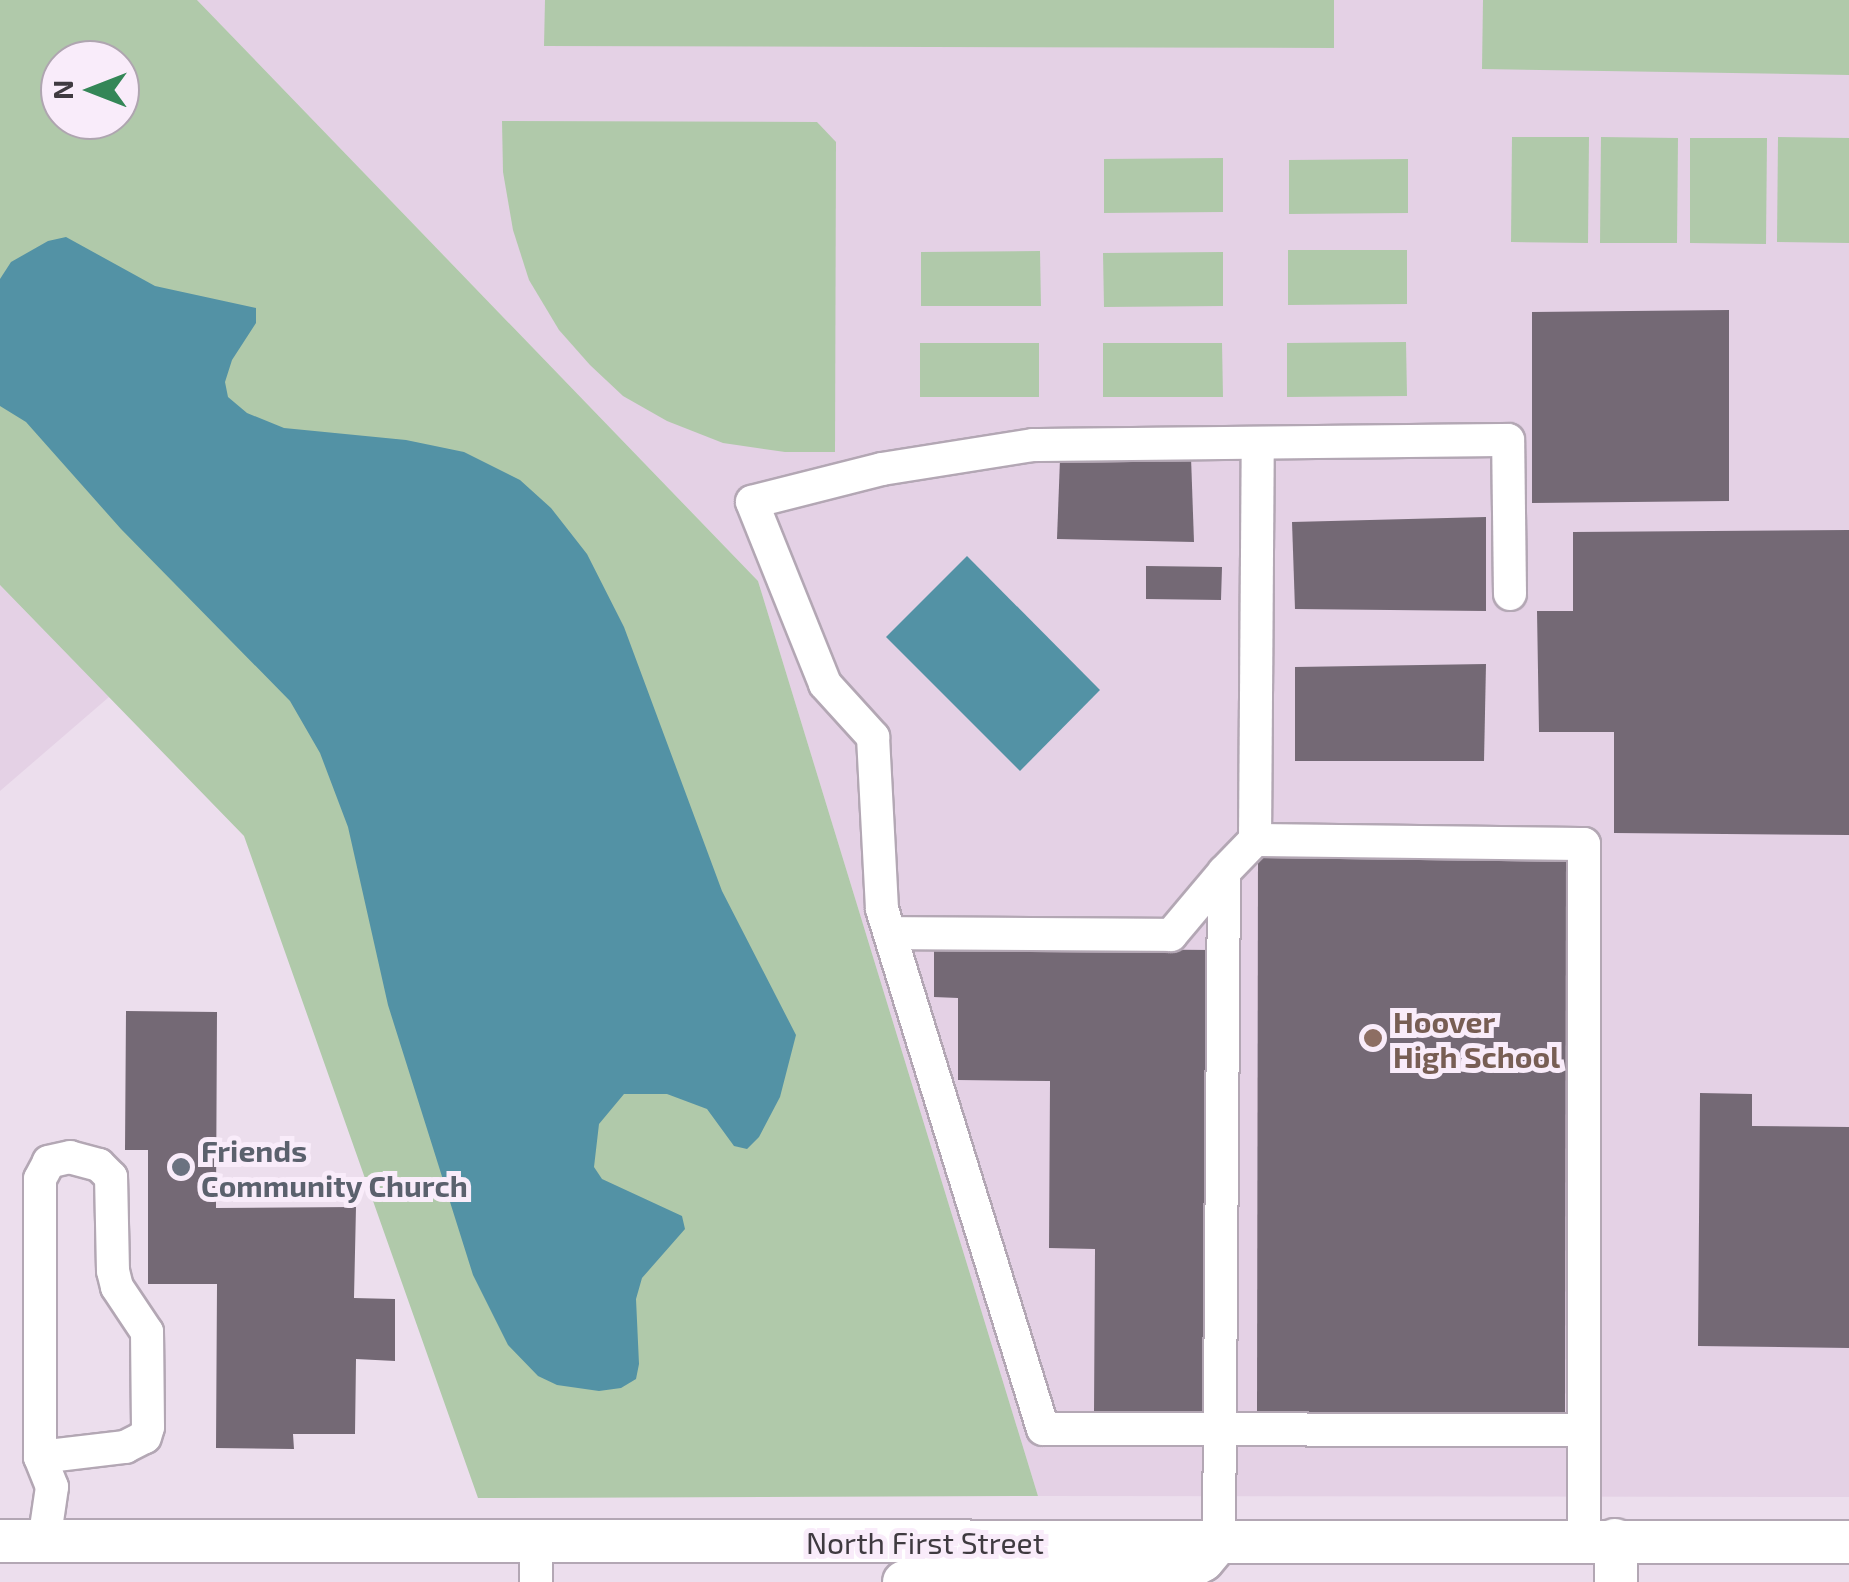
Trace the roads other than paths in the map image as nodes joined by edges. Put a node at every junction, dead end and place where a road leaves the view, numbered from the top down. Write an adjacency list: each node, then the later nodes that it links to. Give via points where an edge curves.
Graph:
1 (1258, 443): 2 (street, via 1508,440); 3 (street); 5 (street, via 1033,445 882,469 752,502 825,684 873,737 882,910)
2 (1510, 594)
3 (1255, 840): 4 (street); 8 (street, via 1584,844)
4 (1224, 872): 6 (street); 7 (street)
5 (890, 933): 6 (street); 9 (street, via 1043,1429)
6 (1171, 935): 7 (street)
7 (1223, 936): 9 (street)
8 (1584, 1430): 9 (street); 11 (street)
9 (1219, 1431): 13 (street)
10 (40, 1457): 10 (street, via 43,1168 70,1157 111,1177 113,1271 146,1332 148,1427 136,1444); 14 (street, via 52,1487)
11 (1599, 1540): 13 (main road, North First Street); 15 (main road, North First Street); 19 (main road)
12 (0, 1541): 14 (main road, North First Street)
13 (1219, 1541): 17 (main road, North First Street); 18 (main road, via 1182,1572 1157,1576 932,1576)
14 (44, 1542): 16 (main road); 17 (main road, North First Street)
15 (1849, 1542)
16 (0, 1556)
17 (536, 1562)
18 (904, 1582)
19 (1616, 1582)

